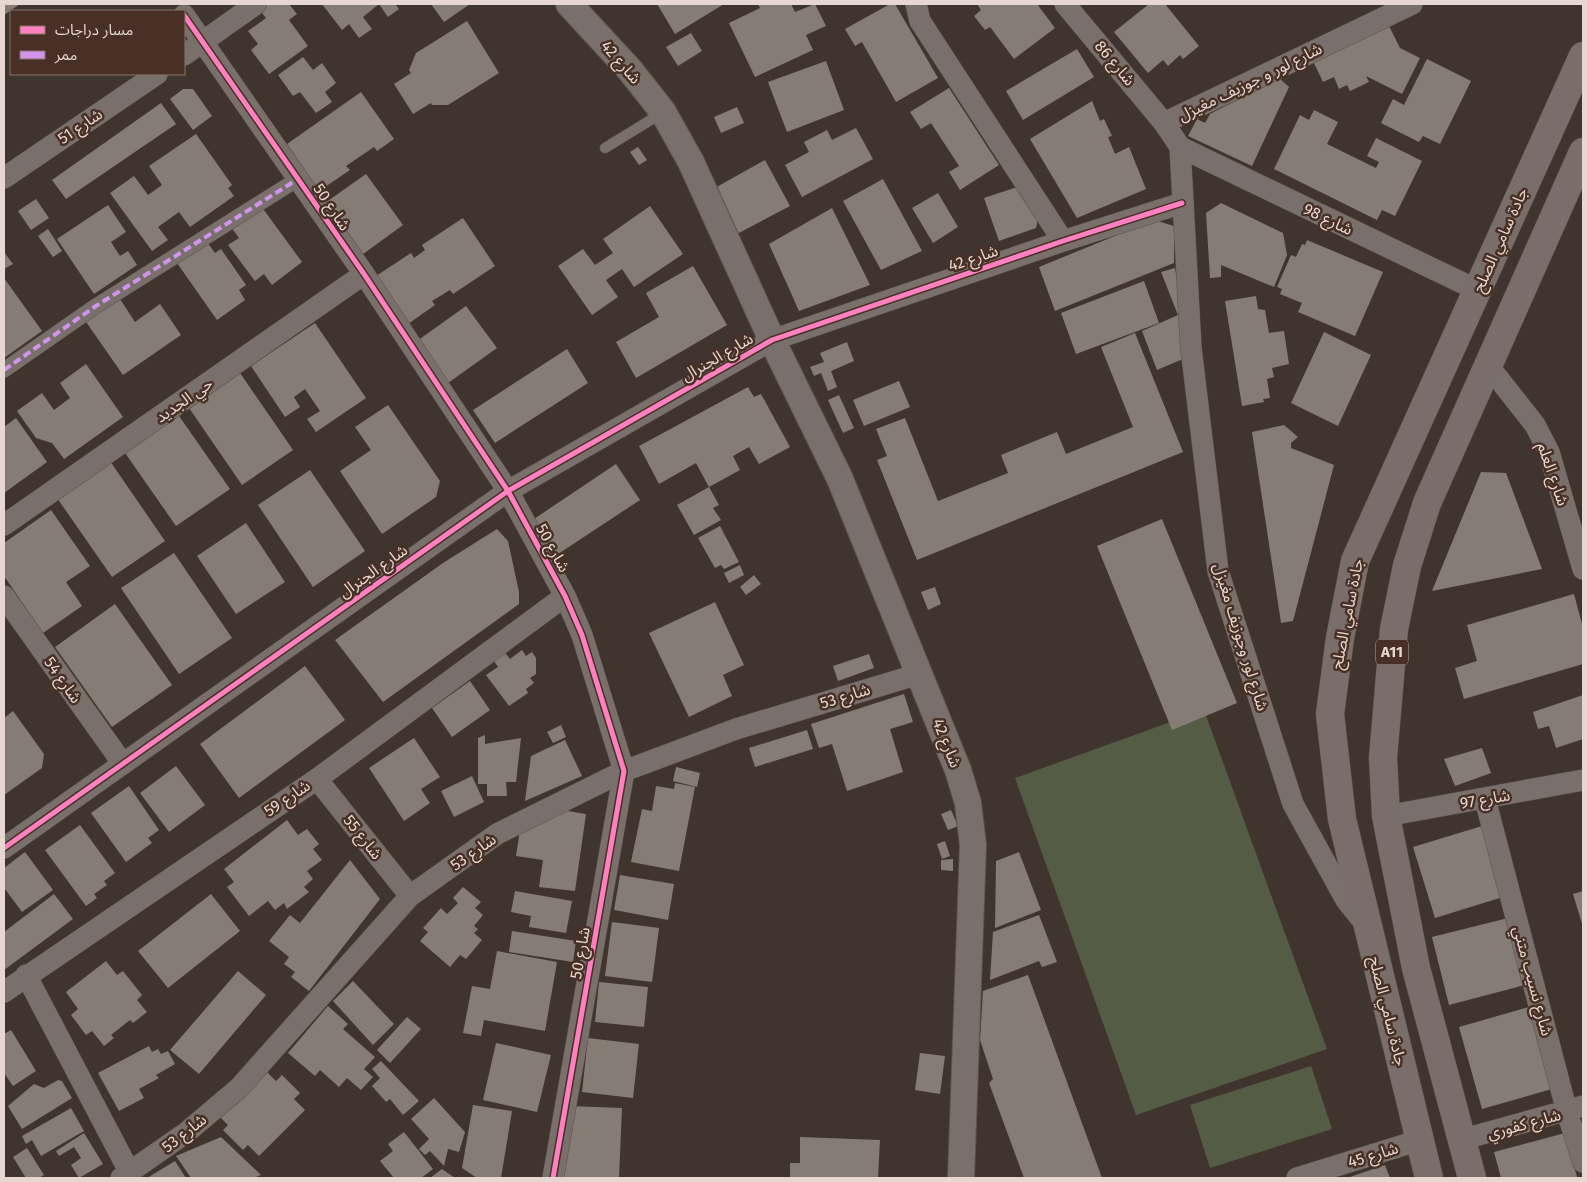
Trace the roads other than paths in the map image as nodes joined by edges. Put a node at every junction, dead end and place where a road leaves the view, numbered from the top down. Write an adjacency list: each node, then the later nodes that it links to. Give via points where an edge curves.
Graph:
1 (256, 4): 7 (street)
2 (569, 4): 11 (street, شارع 42, via 630,70)
3 (916, 4): 19 (street, via 920,20)
4 (1065, 4): 12 (street, شارع 86)
5 (1412, 4): 12 (street, شارع لور و جوزيف مغيزل)
6 (185, 16): 7 (street, شارع 50)
7 (203, 42): 8 (street); 17 (street, شارع 50)
8 (185, 54)
9 (1583, 56): 21 (highway, جادة سامي الصلح)
10 (156, 75): 16 (street, شارع 51)
11 (663, 112): 14 (lane); 22 (street, شارع 42, via 691,162)
12 (1164, 123): 13 (street, شارع لور و جوزيف مغيزل)
13 (1180, 147): 18 (street, شارع لور و جوزيف مغيزل); 21 (street, شارع 98)
14 (605, 148)
15 (1583, 152): 23 (highway, A11)
16 (4, 178)
17 (298, 179): 20 (street, شارع 50); 24 (street, via 96,306)
18 (1182, 203): 19 (street, شارع 42); 39 (street, شارع لور وجوزيف مغيزل, via 1190,348 1218,571 1293,804 1346,900)
19 (1063, 241): 22 (street, شارع 42)
20 (364, 274): 25 (street, شارع 50); 26 (street, حي الجديد)
21 (1477, 290): 39 (highway, جادة سامي الصلح, via 1355,561 1340,638 1330,714 1342,819)
22 (772, 340): 25 (street, شارع الجنرال); 30 (street, شارع 42, via 840,479)
23 (1487, 364): 27 (street, شارع العلم, via 1535,425 1548,452); 36 (highway, A11, via 1427,503 1407,566 1394,629 1383,758)
24 (4, 370)
25 (508, 491): 29 (street, شارع 50); 31 (street, شارع الجنرال)
26 (4, 525)
27 (1583, 569)
28 (4, 596): 31 (street, شارع 54)
29 (565, 596): 32 (street, شارع 50, via 582,635); 33 (street, شارع 59)
30 (919, 674): 32 (street, شارع 53, via 736,729); 48 (street, شارع 42, via 961,778 973,845)
31 (123, 764): 37 (street, شارع الجنرال)
32 (624, 771): 38 (street, شارع 53, via 497,834); 47 (street, شارع 50)
33 (317, 778): 38 (street, شارع 55); 40 (street, شارع 59)
34 (1583, 780): 35 (street, شارع 97)
35 (1485, 799): 36 (street, شارع 97); 42 (street, شارع نسيب متني)
36 (1386, 816): 44 (highway, A11, via 1416,968)
37 (4, 848)
38 (410, 896): 46 (street, شارع 53, via 239,1088 187,1132)
39 (1367, 926): 43 (highway, جادة سامي الصلح)
40 (26, 975): 41 (street, شارع 59); 46 (street)
41 (4, 992)
42 (1575, 1109): 44 (street, شارع كفوري); 45 (street, شارع نسيب متني)
43 (1420, 1140): 49 (street, شارع 45); 50 (highway, جادة سامي الصلح)
44 (1464, 1140): 51 (highway, A11)
45 (1583, 1162)
46 (125, 1176)
47 (553, 1178)
48 (961, 1178)
49 (1297, 1178)
50 (1429, 1178)
51 (1472, 1178)

